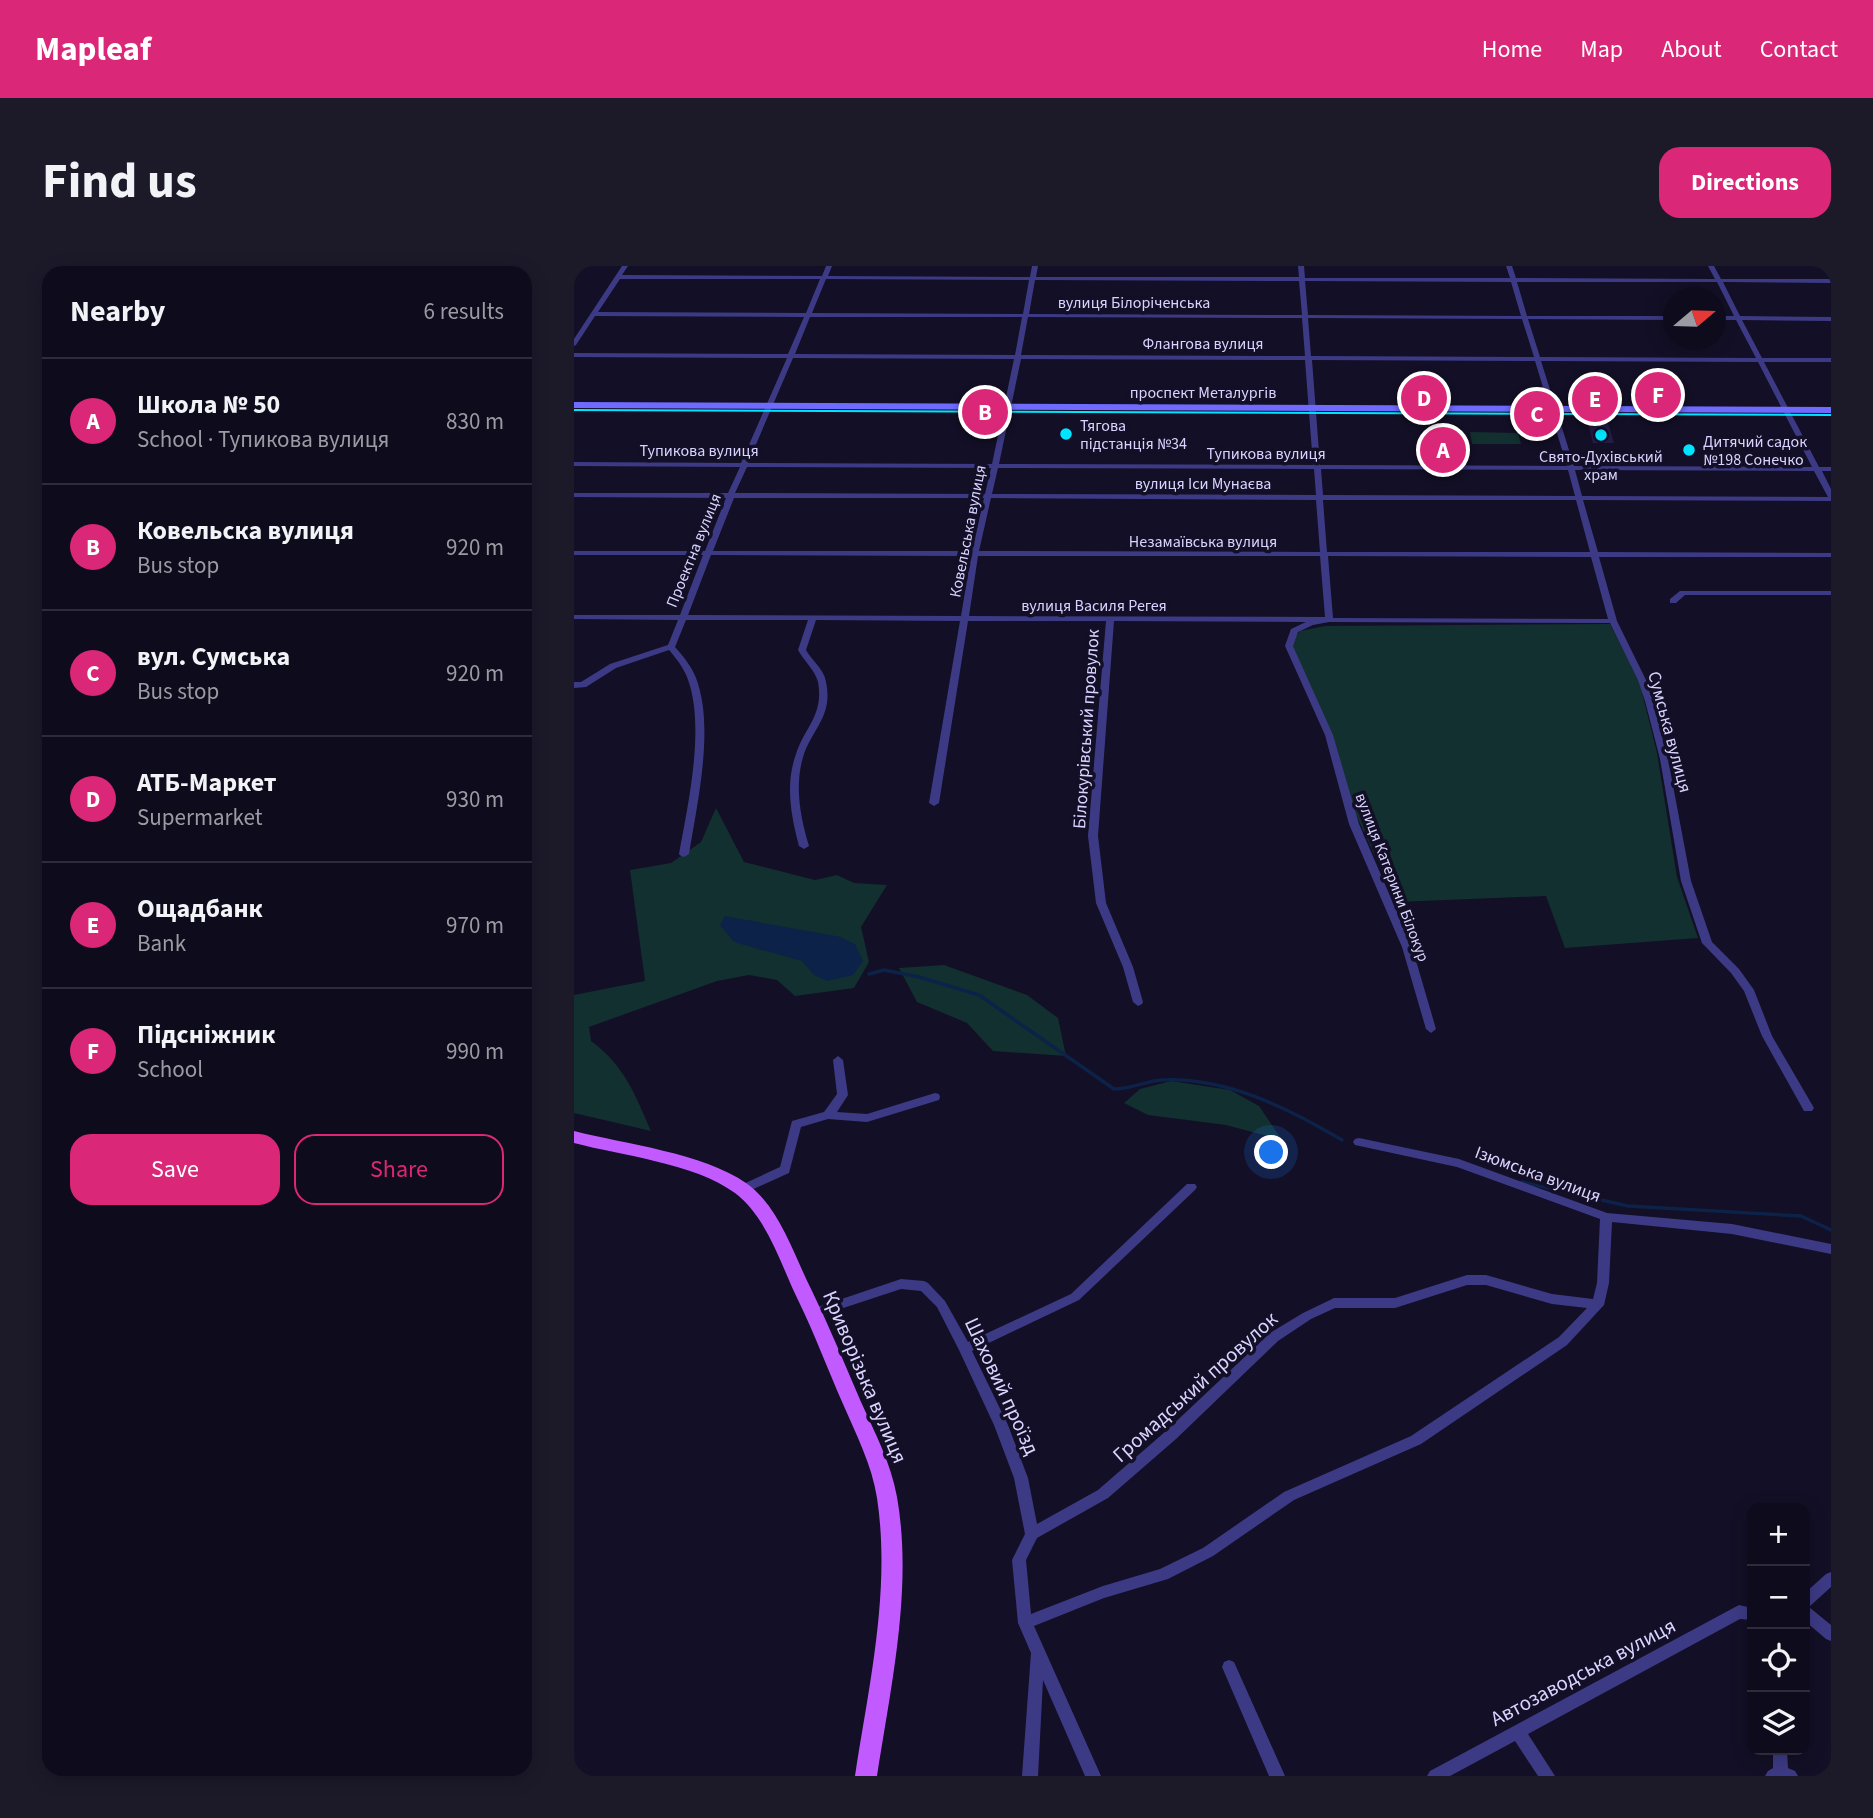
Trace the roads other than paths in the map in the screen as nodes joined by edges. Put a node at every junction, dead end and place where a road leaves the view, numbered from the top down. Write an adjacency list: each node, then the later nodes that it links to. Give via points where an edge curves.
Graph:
1 (625, 266): 7 (street)
2 (829, 266): 8 (street, Проектна вулиця)
3 (1035, 266): 9 (street, Ковельська вулиця)
4 (1301, 266): 10 (street)
5 (1508, 266): 11 (street, Сумська вулиця)
6 (1711, 266): 12 (street)
7 (618, 277): 8 (street); 14 (street)
8 (824, 277): 9 (street); 15 (street, Проектна вулиця)
9 (1033, 278): 10 (street); 16 (street, Ковельська вулиця)
10 (1302, 278): 11 (street); 17 (street)
11 (1513, 279): 12 (street); 18 (street, Сумська вулиця)
12 (1719, 281): 13 (street); 21 (street)
13 (1831, 281)
14 (594, 314): 15 (street, вулиця Білоріченська); 23 (street)
15 (807, 315): 16 (street, вулиця Білоріченська); 25 (street, Проектна вулиця)
16 (1026, 316): 17 (street, вулиця Білоріченська); 26 (street, Ковельська вулиця)
17 (1306, 316): 18 (street, вулиця Білоріченська); 27 (street)
18 (1524, 318): 19 (street, вулиця Білоріченська); 28 (street, Сумська вулиця)
19 (1663, 318)
20 (1726, 318): 21 (street)
21 (1739, 318): 22 (street); 29 (street)
22 (1831, 319)
23 (574, 344)
24 (574, 355): 25 (street, Флангова вулиця)
25 (790, 356): 26 (street, Флангова вулиця); 32 (street, Проектна вулиця)
26 (1016, 357): 27 (street, Флангова вулиця); 34 (street, Ковельська вулиця)
27 (1308, 357): 28 (street, Флангова вулиця); 35 (street)
28 (1537, 359): 29 (street, Флангова вулиця); 37 (street, Сумська вулиця)
29 (1761, 359): 30 (street, Флангова вулиця); 38 (street)
30 (1831, 360)
31 (574, 405): 32 (main road, проспект Металургів)
32 (768, 410): 34 (main road, проспект Металургів); 36 (main road, проспект Металургів); 41 (street, Проектна вулиця)
33 (1831, 410): 38 (main road, проспект Металургів)
34 (1007, 411): 35 (main road, проспект Металургів); 42 (street, Ковельська вулиця)
35 (1314, 412): 37 (main road, проспект Металургів); 43 (street)
36 (574, 413)
37 (1553, 413): 38 (main road, проспект Металургів); 44 (street, Сумська вулиця)
38 (1790, 413): 39 (main road, проспект Металургів); 45 (street)
39 (1831, 417)
40 (574, 464): 41 (street, Тупикова вулиця)
41 (745, 464): 42 (street, Тупикова вулиця); 48 (street, Проектна вулиця)
42 (994, 466): 43 (street, Тупикова вулиця); 49 (street, Ковельська вулиця)
43 (1319, 467): 44 (street, Тупикова вулиця); 50 (street)
44 (1571, 469): 45 (street, Тупикова вулиця); 52 (street, Сумська вулиця)
45 (1818, 469): 46 (street, Тупикова вулиця); 51 (street)
46 (1831, 469)
47 (574, 495): 48 (street, вулиця Іси Мунаєва)
48 (731, 495): 49 (street, вулиця Іси Мунаєва); 54 (street, Проектна вулиця)
49 (988, 496): 50 (street, вулиця Іси Мунаєва); 55 (street, Ковельська вулиця)
50 (1320, 498): 52 (street, вулиця Іси Мунаєва); 57 (street)
51 (1831, 498): 52 (street, вулиця Іси Мунаєва)
52 (1580, 499): 58 (street, Сумська вулиця)
53 (574, 553): 54 (street, Незамаївська вулиця)
54 (708, 553): 55 (street, Незамаївська вулиця); 62 (street, Проектна вулиця)
55 (975, 554): 57 (street, Незамаївська вулиця); 64 (street, Ковельська вулиця)
56 (1831, 555): 58 (street, Незамаївська вулиця)
57 (1324, 556): 58 (street, Незамаївська вулиця); 66 (street)
58 (1594, 556): 67 (street, Сумська вулиця)
59 (1831, 593): 60 (street, via 1683,593)
60 (1673, 601)
61 (574, 617): 62 (street, вулиця Василя Регея)
62 (683, 617): 63 (street, вулиця Василя Регея); 68 (street, Проектна вулиця)
63 (813, 618): 64 (street, вулиця Василя Регея); 71 (street, via 802,650 818,670 824,703 823,715 798,760 795,817)
64 (964, 618): 65 (street, вулиця Василя Регея); 70 (street, Ковельська вулиця)
65 (1110, 620): 66 (street, вулиця Василя Регея); 73 (street, Білокурівський провулок, via 1093,836 1101,903)
66 (1329, 620): 67 (street, вулиця Василя Регея); 74 (street, вулиця Катерини Білокур, via 1294,631 1289,646 1329,735 1354,824 1407,947)
67 (1613, 621): 77 (street, Сумська вулиця, via 1649,701 1686,881 1707,943 1749,990 1767,1036)
68 (671, 647): 69 (street); 72 (street, via 692,679 698,728 699,755)
69 (574, 685)
70 (934, 803)
71 (804, 846)
72 (684, 854)
73 (1138, 1002)
74 (1431, 1030)
75 (838, 1060): 78 (street, via 843,1095)
76 (935, 1097): 78 (street, via 867,1118)
77 (1808, 1108)
78 (828, 1115): 82 (street, via 796,1124 785,1171)
79 (574, 1138): 82 (main road, Криворізька вулиця, via 702,1170)
80 (1359, 1142): 83 (street, Ізюмська вулиця, via 1459,1163)
81 (1191, 1187): 87 (street, via 1075,1297)
82 (743, 1189): 86 (main road, Криворізька вулиця, via 764,1215)
83 (1606, 1217): 84 (street, Ізюмська вулиця, via 1732,1229); 85 (street, via 1604,1283)
84 (1831, 1249)
85 (1598, 1305): 88 (street, Громадський провулок, via 1552,1299 1486,1280 1467,1280 1395,1303 1334,1303 1275,1337 1103,1494); 93 (street, via 1563,1341 1416,1440 1289,1496 1208,1552 1163,1575 1103,1592)
86 (813, 1313): 87 (street, Шаховий проїзд, via 885,1288 916,1284 933,1294); 100 (main road, Криворізька вулиця, via 870,1444 890,1523 888,1608)
87 (965, 1349): 88 (street, Шаховий проїзд, via 1017,1467)
88 (1032, 1534): 93 (street, via 1019,1560)
89 (1831, 1578): 90 (street)
90 (1810, 1597)
91 (1747, 1613): 97 (street, Автозаводська вулиця, via 1739,1612)
92 (1810, 1616): 94 (street)
93 (1025, 1623): 95 (street)
94 (1831, 1634)
95 (1038, 1653): 101 (street); 102 (street)
96 (1229, 1667): 103 (street)
97 (1517, 1731): 104 (street, Автозаводська вулиця); 105 (street)
98 (1780, 1755): 99 (street)
99 (1781, 1775)
100 (866, 1776)
101 (1030, 1776)
102 (1093, 1776)
103 (1278, 1776)
104 (1436, 1776)
105 (1547, 1776)

